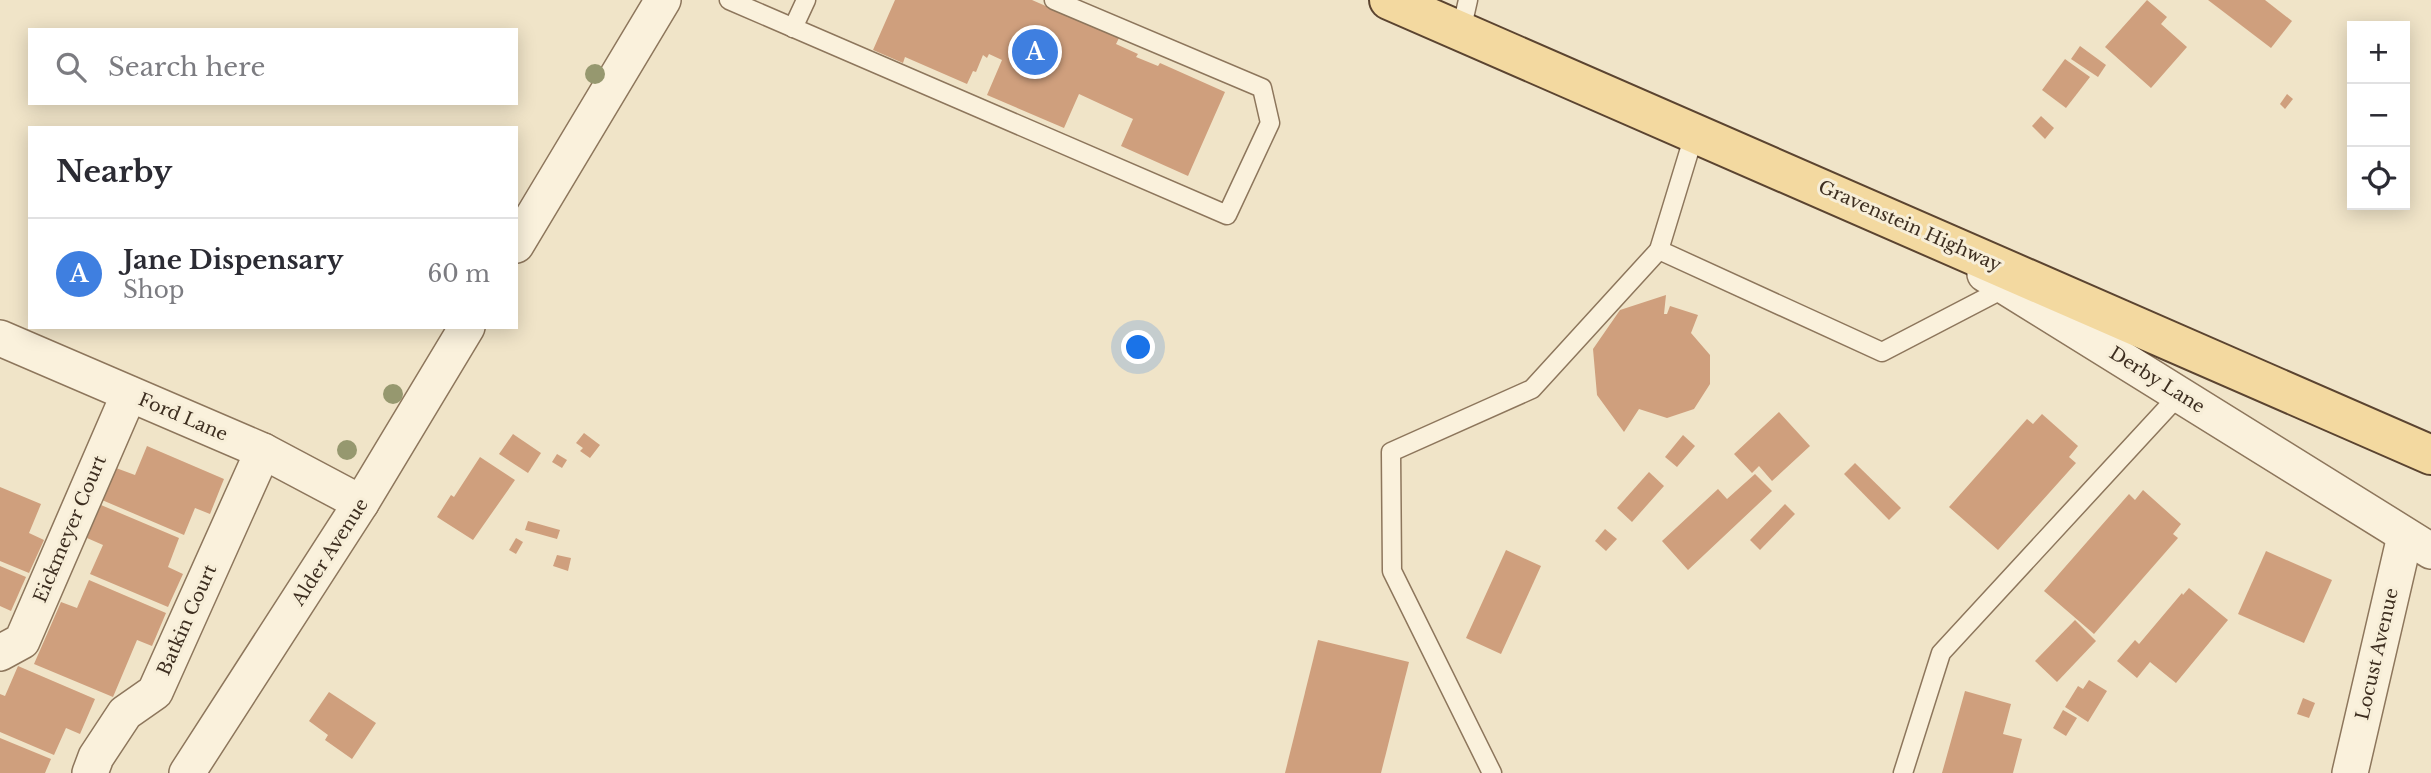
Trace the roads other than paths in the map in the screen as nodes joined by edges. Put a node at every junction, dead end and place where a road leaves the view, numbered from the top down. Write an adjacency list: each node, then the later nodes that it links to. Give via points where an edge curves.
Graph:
1 (663, 0): 10 (street)
2 (729, 0): 7 (lane)
3 (806, 0): 7 (lane)
4 (1054, 0): 7 (lane, via 1262,88 1270,123 1227,215)
5 (1389, 0): 6 (main road, Gravenstein Highway)
6 (1464, 15): 8 (main road, Gravenstein Highway)
7 (793, 28)
8 (1695, 132): 9 (main road, Gravenstein Highway); 11 (lane)
9 (1880, 213): 12 (street, Derby Lane); 18 (main road, Gravenstein Highway)
10 (518, 242)
11 (1659, 250): 12 (lane, via 1882,352); 24 (lane, via 1532,389 1391,452 1392,571)
12 (2007, 287): 16 (street, Derby Lane)
13 (466, 329): 19 (street, Alder Avenue)
14 (1, 342): 15 (street, Ford Lane)
15 (129, 394): 17 (street, Ford Lane); 21 (street, Eickmeyer Court, via 22,641)
16 (2180, 394): 20 (street, Derby Lane); 25 (lane, via 1941,653)
17 (263, 451): 19 (street, Ford Lane); 22 (street, Batkin Court, via 155,692 125,713)
18 (2431, 455)
19 (361, 503): 23 (street, Alder Avenue)
20 (2418, 543): 26 (street, Locust Avenue)
21 (0, 653)
22 (90, 773)
23 (187, 773)
24 (1492, 773)
25 (1903, 773)
26 (2350, 773)

